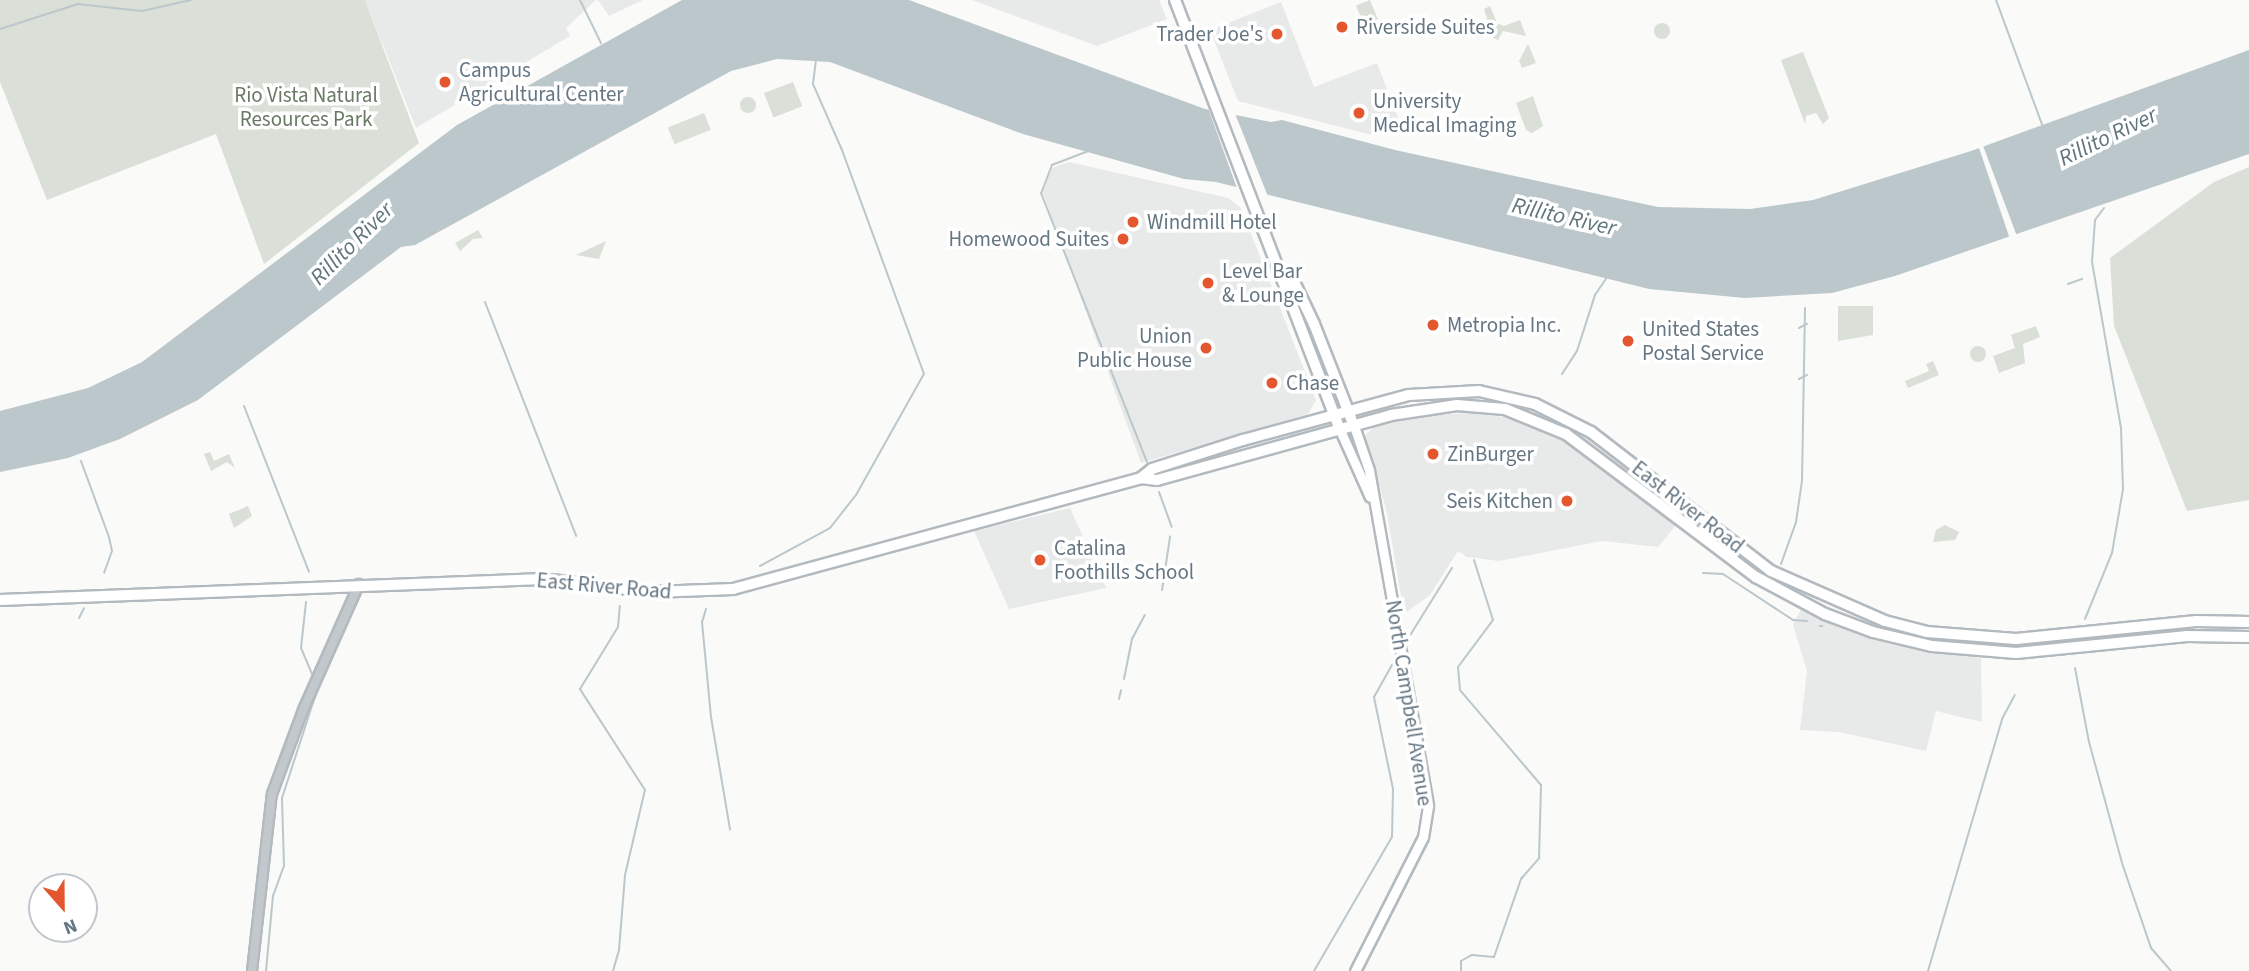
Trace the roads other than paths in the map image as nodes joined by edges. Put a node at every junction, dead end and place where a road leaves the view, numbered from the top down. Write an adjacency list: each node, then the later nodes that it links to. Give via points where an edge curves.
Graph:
1 (1175, 0): 2 (main road, North Campbell Avenue)
2 (1284, 277): 3 (main road, North Campbell Avenue, via 1295,284); 4 (main road, North Campbell Avenue, via 1283,288)
3 (1348, 411): 4 (main road, East River Road); 5 (main road, North Campbell Avenue); 11 (main road, East River Road, via 1409,394 1454,390 1504,394 1535,404 1591,432 1771,571 1845,607 1927,632 2038,639 2196,621)
4 (1334, 415): 6 (main road, North Campbell Avenue); 7 (main road, East River Road, via 1152,469)
5 (1354, 426): 6 (main road, East River Road); 8 (main road, North Campbell Avenue); 12 (main road, East River Road, via 1443,405 1520,414 1583,444 1772,587 1825,614 1912,642 2025,653 2187,636)
6 (1340, 430): 7 (main road, East River Road, via 1157,480); 8 (main road, North Campbell Avenue)
7 (1141, 478): 9 (main road, East River Road, via 733,589 663,593 542,579)
8 (1374, 505): 14 (main road, North Campbell Avenue, via 1428,807 1409,867)
9 (359, 584): 10 (main road, East River Road); 13 (street, via 303,710 272,794)
10 (3, 596)
11 (2249, 622)
12 (2249, 636)
13 (251, 971)
14 (1355, 971)

